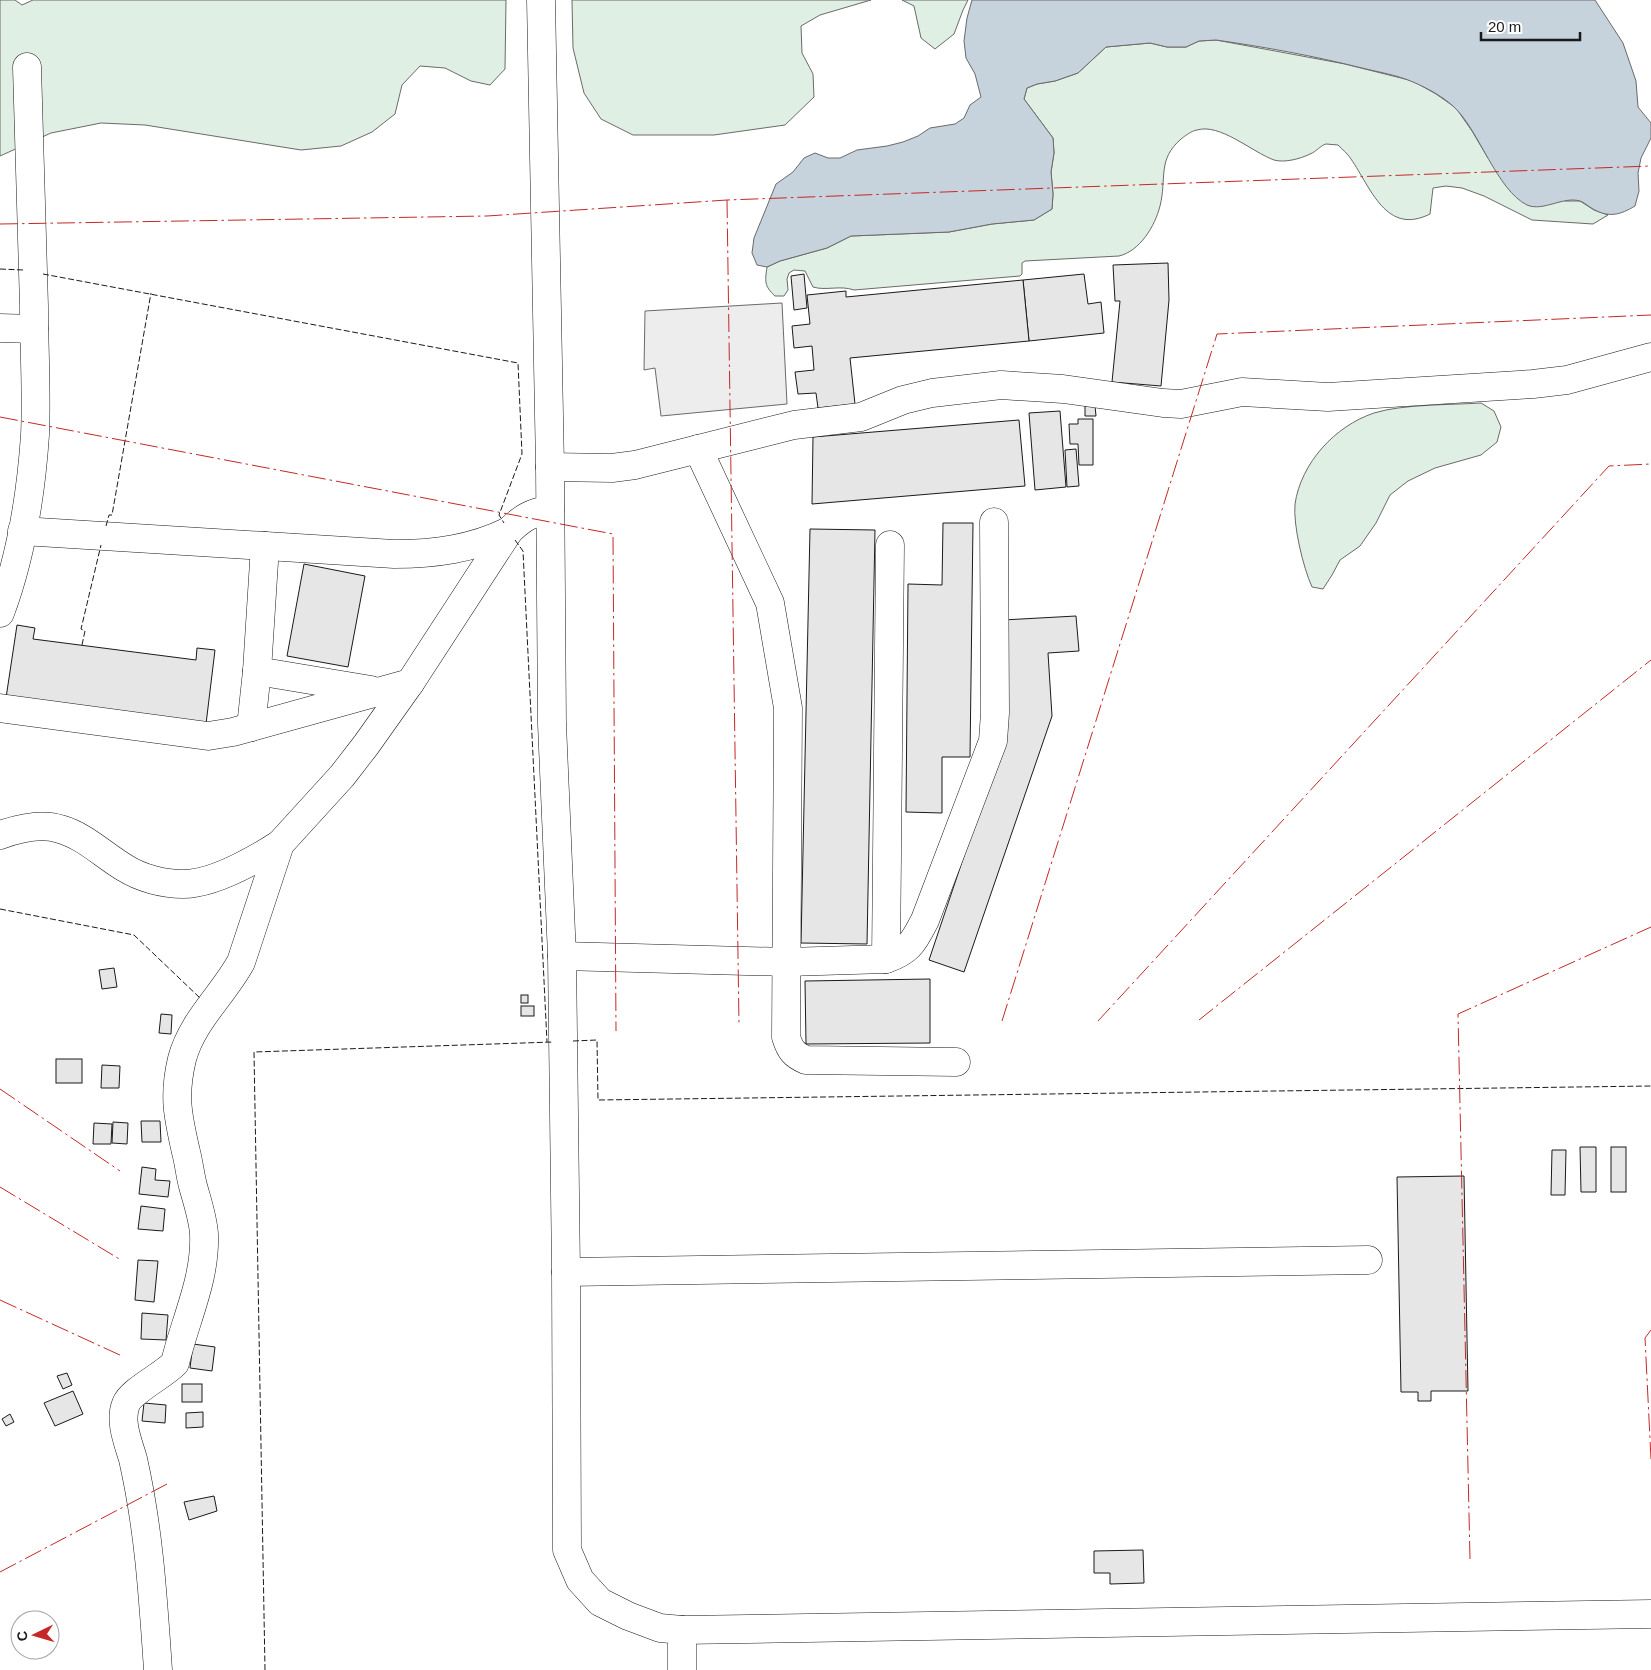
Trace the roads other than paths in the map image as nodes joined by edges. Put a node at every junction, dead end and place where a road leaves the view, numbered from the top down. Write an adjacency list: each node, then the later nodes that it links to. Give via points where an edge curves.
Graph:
1 (541, 0): 7 (lane)
2 (27, 67): 4 (lane)
3 (0, 328): 4 (lane)
4 (34, 329): 10 (lane, via 35,434)
5 (1651, 357): 6 (lane, via 1567,380 1534,384 1328,397 1242,392 1181,404 1056,388 1001,385 903,400 861,417 794,425)
6 (698, 449): 7 (lane, via 612,468); 24 (lane, via 770,603 788,708)
7 (550, 467): 8 (lane)
8 (550, 510): 11 (lane, via 529,514); 22 (lane, via 552,724)
9 (994, 522): 23 (lane, via 993,740 925,920 914,941 900,954)
10 (22, 531): 13 (lane); 14 (lane)
11 (509, 531): 13 (lane, via 471,546 418,554); 16 (lane)
12 (890, 545): 23 (lane)
13 (265, 546): 15 (lane)
14 (0, 613)
15 (257, 671): 17 (lane); 19 (lane)
16 (410, 683): 17 (lane); 21 (lane, via 342,776)
17 (380, 692): 19 (lane)
18 (0, 708): 19 (lane, via 208,736)
19 (251, 727)
20 (0, 835): 21 (lane, via 37,827 59,828 81,838 126,869 167,883 185,884 231,870)
21 (280, 844): 30 (lane, via 241,962 194,1030 177,1084 179,1128 204,1232 197,1288 175,1363 129,1398 123,1416 146,1520)
22 (562, 956): 24 (lane); 27 (lane)
23 (886, 959): 24 (lane)
24 (787, 962): 25 (lane, via 786,1037 790,1049 797,1056 806,1060)
25 (956, 1062)
26 (1368, 1260): 27 (lane)
27 (566, 1272): 29 (lane, via 568,1550 580,1580 600,1602 660,1628)
28 (1651, 1614): 29 (lane)
29 (682, 1630): 31 (lane)
30 (158, 1670)
31 (682, 1670)

